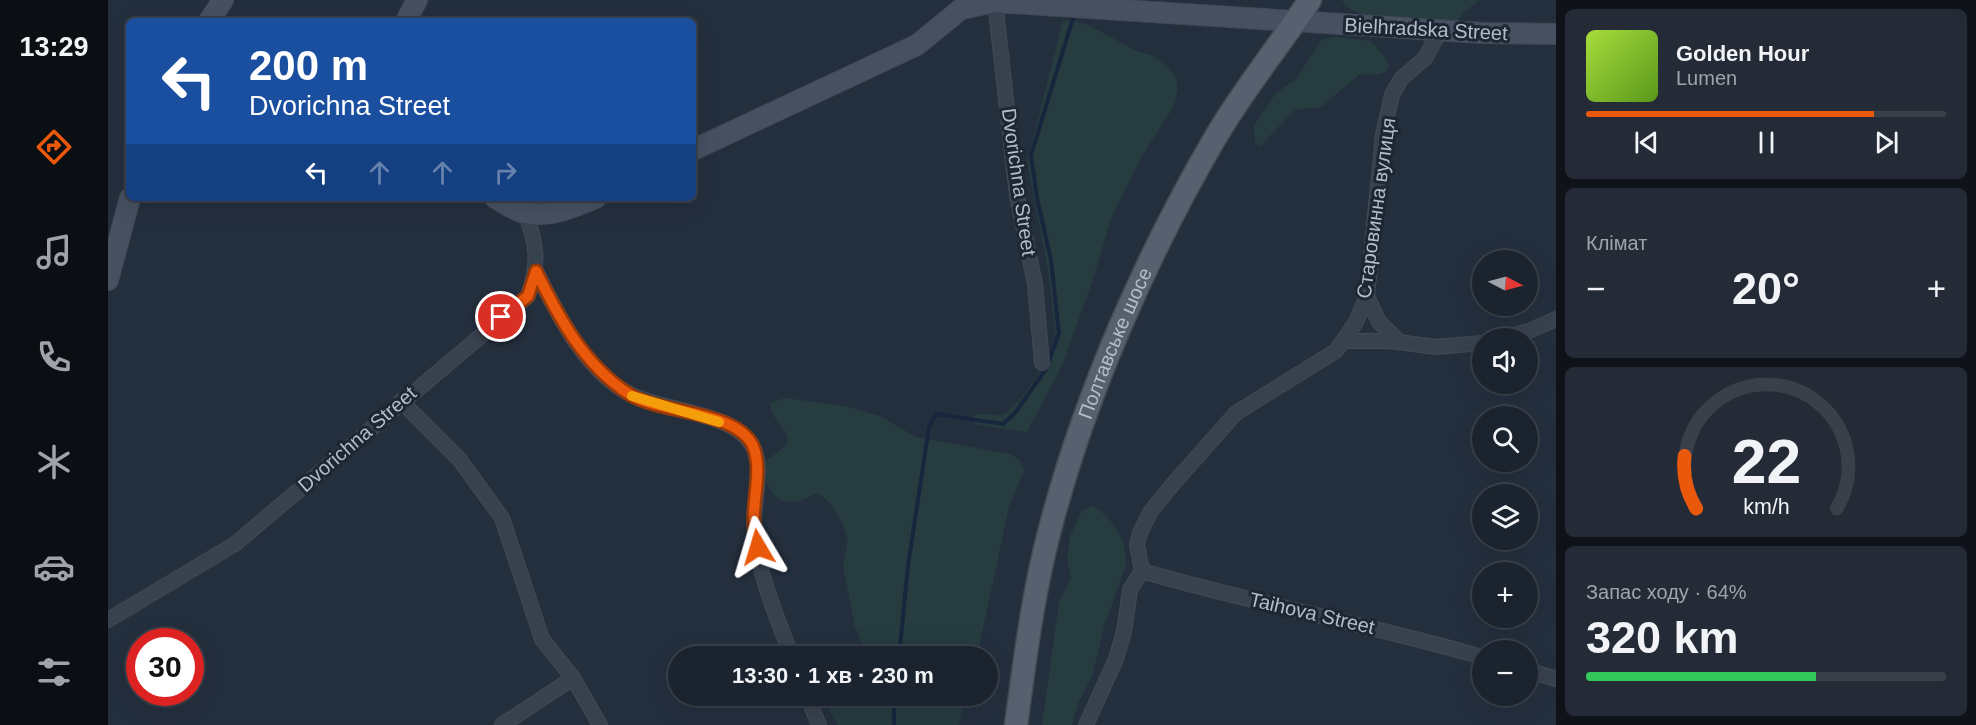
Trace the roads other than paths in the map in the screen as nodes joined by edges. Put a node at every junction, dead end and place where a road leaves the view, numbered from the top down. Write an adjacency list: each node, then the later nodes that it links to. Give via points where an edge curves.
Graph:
1 (223, 0): 5 (street)
2 (417, 0): 6 (street)
3 (1310, 0): 7 (main road, Полтавське шосе)
4 (995, 2): 7 (street); 10 (street, via 961,9 917,45); 23 (street, Dvorichna Street, via 1017,196 1035,284)
5 (211, 18)
6 (407, 18)
7 (1296, 20): 8 (street, Bielhradska Street); 36 (main road, Полтавське шосе, via 1215,137 1114,340 1050,529 1034,600)
8 (1440, 31): 9 (street, Bielhradska Street); 17 (street, Старовинна вулиця, via 1425,58 1401,79 1392,95 1383,135)
9 (1556, 34)
10 (696, 149)
11 (129, 201): 16 (street)
12 (501, 201): 14 (street)
13 (589, 201): 14 (street, via 554,212)
14 (525, 213): 15 (street, Dvorichna Street, via 536,244)
15 (536, 271): 24 (street, Dvorichna Street, via 528,296); 27 (street, via 557,314 587,358 611,380 631,395 736,428 753,446 757,464 754,524 766,591)
16 (108, 280)
17 (1367, 296): 20 (street, Старовинна вулиця); 21 (street, via 1379,322)
18 (1556, 319): 19 (street)
19 (1536, 328)
20 (1344, 341): 21 (street); 25 (street, Старовинна вулиця, via 1336,351 1236,413 1193,461 1151,511 1140,533 1137,544)
21 (1401, 343): 22 (street, via 1436,347)
22 (1472, 345)
23 (1042, 363)
24 (401, 400): 26 (street, Dvorichna Street, via 235,544); 30 (street, via 459,459 502,518 542,639)
25 (1142, 571): 28 (street, Taihova Street); 37 (street, via 1130,590 1116,659)
26 (108, 620)
27 (788, 646)
28 (1472, 654)
29 (1538, 673): 31 (street)
30 (573, 678): 33 (street); 34 (street)
31 (1556, 679)
32 (811, 706): 35 (street)
33 (502, 725)
34 (600, 725)
35 (819, 725)
36 (1016, 725)
37 (1086, 725)

